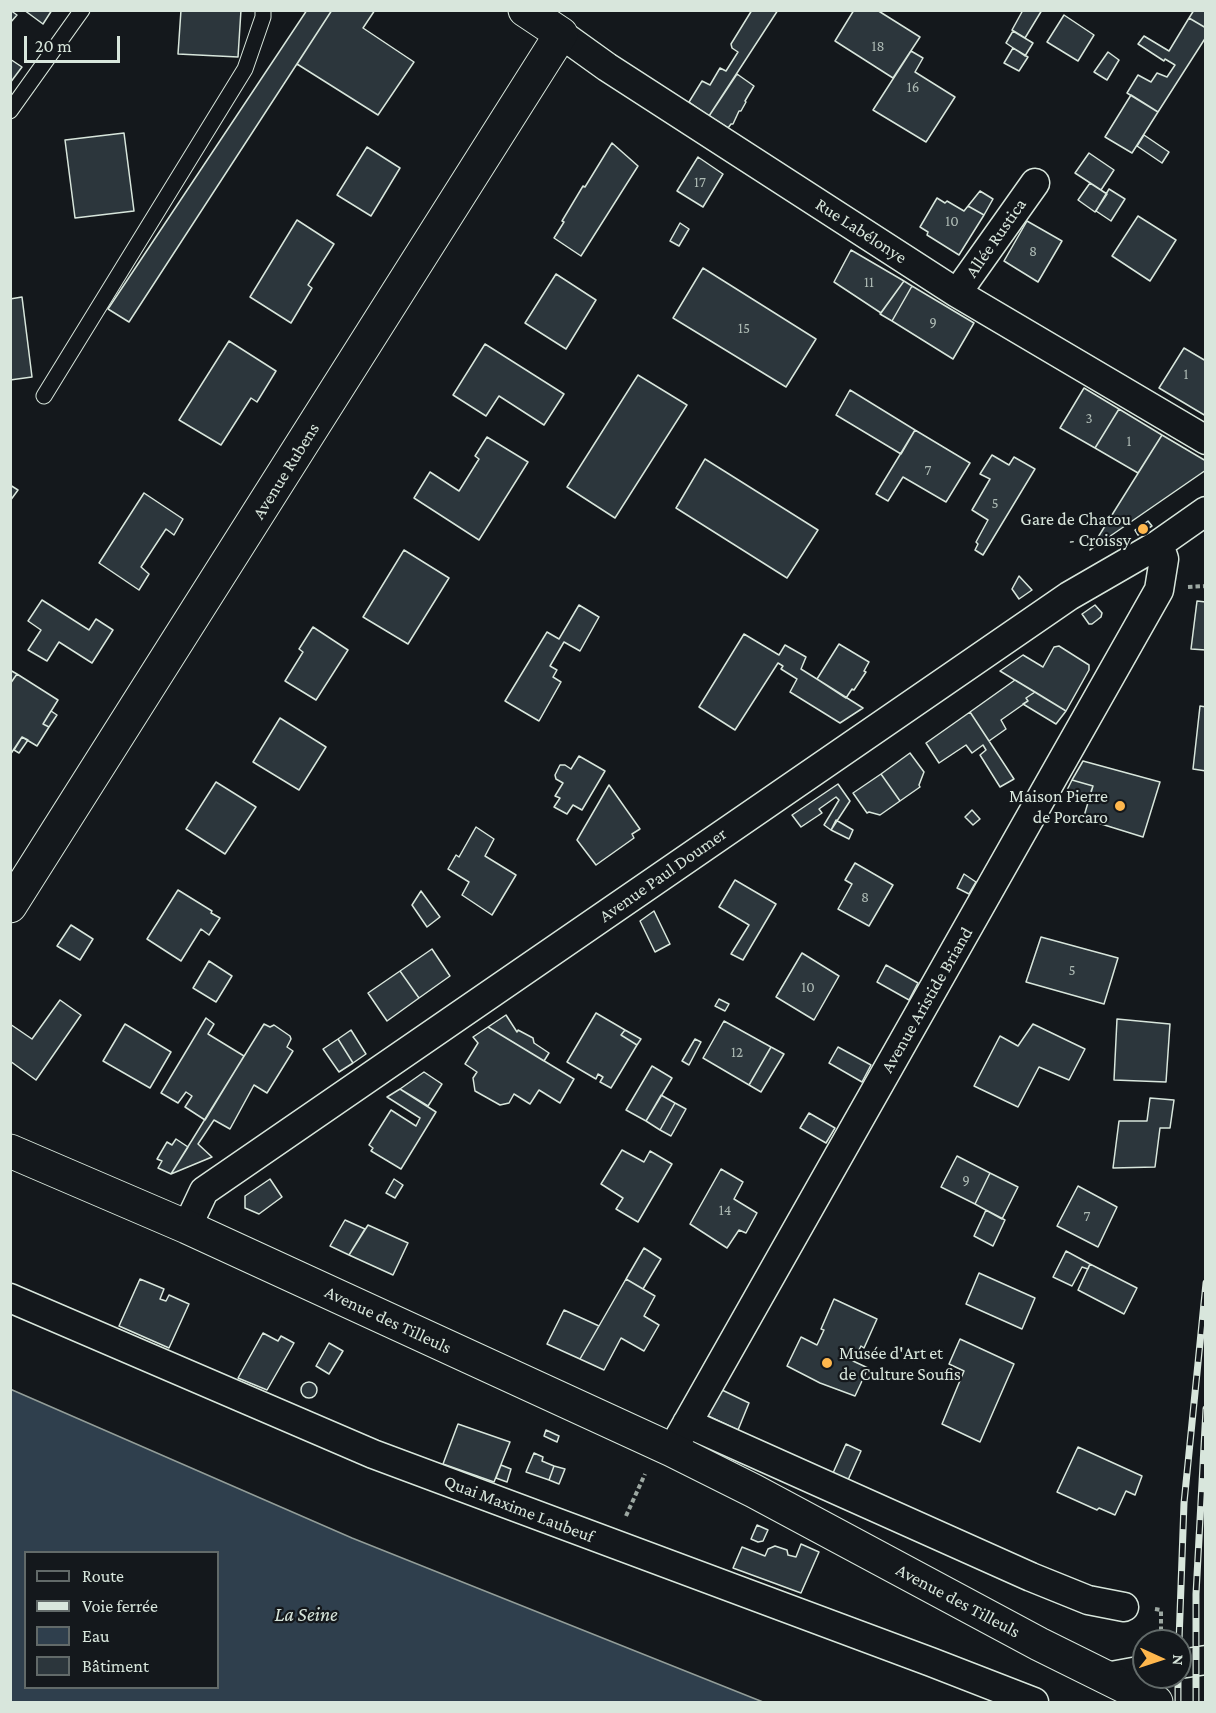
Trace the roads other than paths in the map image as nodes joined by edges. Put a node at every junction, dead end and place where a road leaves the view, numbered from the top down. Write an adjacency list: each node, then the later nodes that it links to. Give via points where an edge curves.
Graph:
1 (82, 10): 5 (lane)
2 (263, 10): 8 (lane, via 245,69)
3 (525, 10): 4 (main road, Rue Labélonye)
4 (561, 34): 7 (street, Rue Labélonye); 12 (main road, Avenue Rubens)
5 (10, 111)
6 (1035, 183): 7 (street, Allée Rustica)
7 (957, 293): 9 (street, Rue Labélonye)
8 (44, 396)
9 (1206, 440)
10 (1206, 511): 11 (street, Avenue Paul Doumer)
11 (1159, 544): 14 (street, Avenue Paul Doumer, via 1069,596 204,1191); 16 (street, Avenue Aristide Briand, via 1164,559 1159,590)
12 (10, 906)
13 (10, 1151): 14 (main road, Avenue des Tilleuls)
14 (187, 1227): 16 (main road, Avenue des Tilleuls)
15 (10, 1298): 22 (street, Quai Maxime Laubeuf, via 373,1454)
16 (679, 1436): 17 (street, Avenue des Tilleuls); 18 (main road, Avenue des Tilleuls)
17 (782, 1464): 18 (street); 19 (street, Avenue des Tilleuls, via 1031,1577 1088,1600)
18 (762, 1496): 21 (main road, Avenue des Tilleuls)
19 (1124, 1607)
20 (1132, 1672): 21 (street)
21 (1106, 1677): 23 (main road, Avenue des Tilleuls)
22 (1034, 1702)
23 (1156, 1702)

